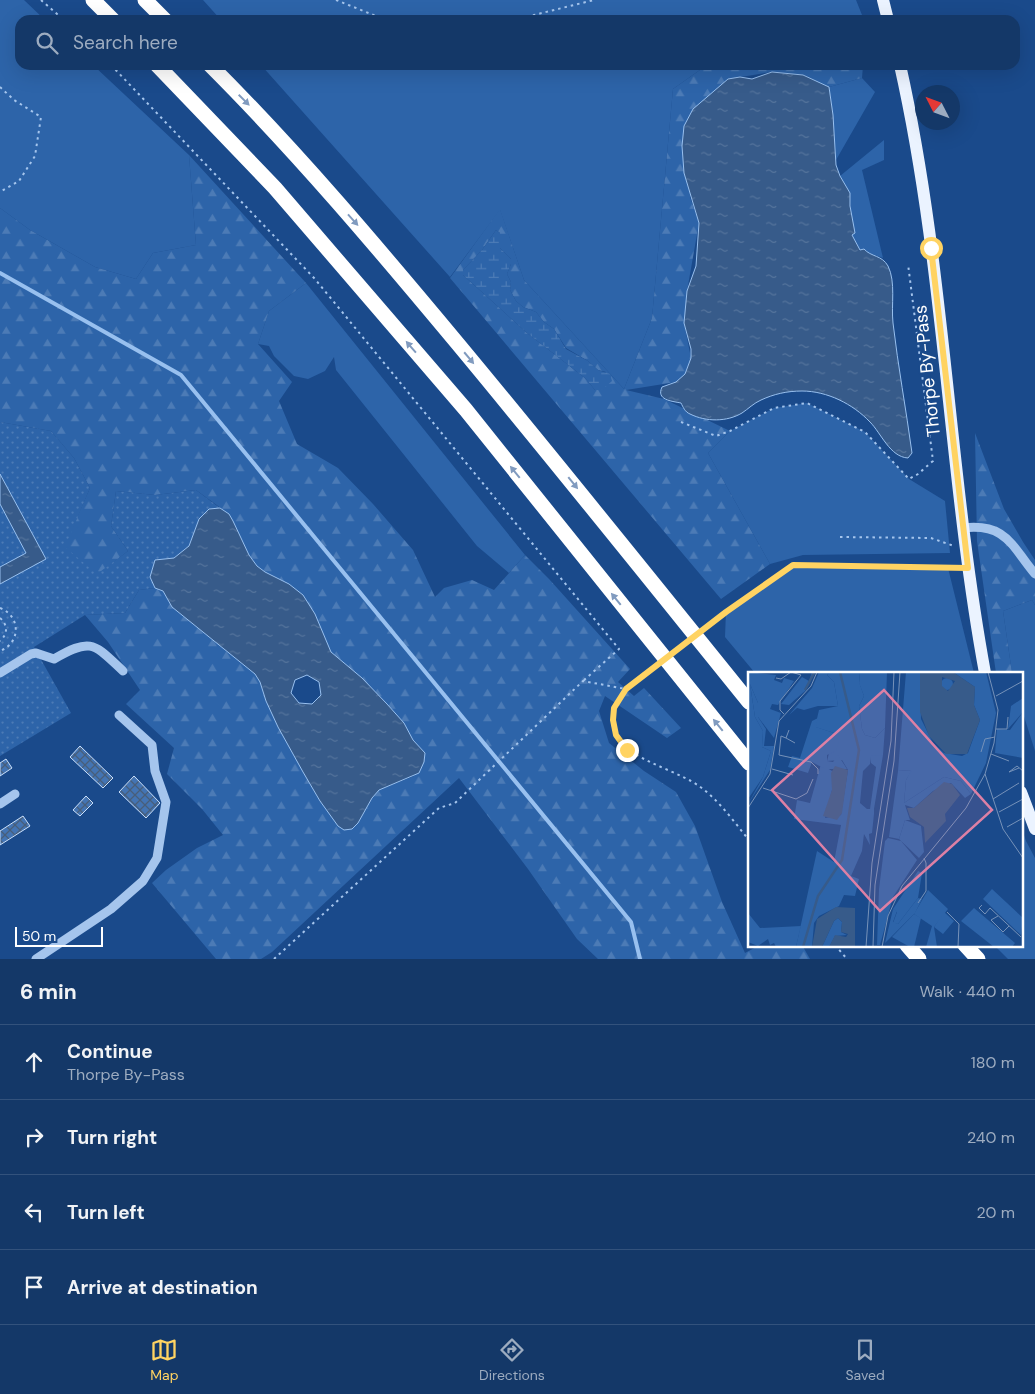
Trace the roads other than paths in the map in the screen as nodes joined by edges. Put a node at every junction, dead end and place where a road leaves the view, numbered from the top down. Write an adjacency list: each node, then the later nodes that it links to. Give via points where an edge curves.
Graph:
1 (93, 0): 4 (highway)
2 (145, 0): 5 (highway)
3 (882, 0): 6 (main road)
4 (108, 15)
5 (160, 15)
6 (886, 15)
7 (162, 70): 17 (highway, one-way to 7, via 466,410 275,188)
8 (215, 70): 15 (highway, one-way to 15, via 252,107 390,263)
9 (901, 70): 10 (main road, Thorpe By-Pass, via 911,112 931,248)
10 (963, 528): 11 (street, via 990,528 1006,537); 13 (main road, Thorpe By-Pass)
11 (1035, 574)
12 (123, 672): 14 (street, via 97,647 84,645 54,659 31,654)
13 (985, 672)
14 (0, 673)
15 (748, 701)
16 (119, 715): 24 (street, via 152,745 155,771 166,802 157,858 143,881 111,909)
17 (748, 762)
18 (16, 794): 20 (street)
19 (1022, 795): 21 (main road)
20 (0, 804)
21 (1035, 829)
22 (908, 946): 25 (highway)
23 (965, 946): 26 (highway)
24 (36, 959)
25 (919, 959)
26 (978, 959)

